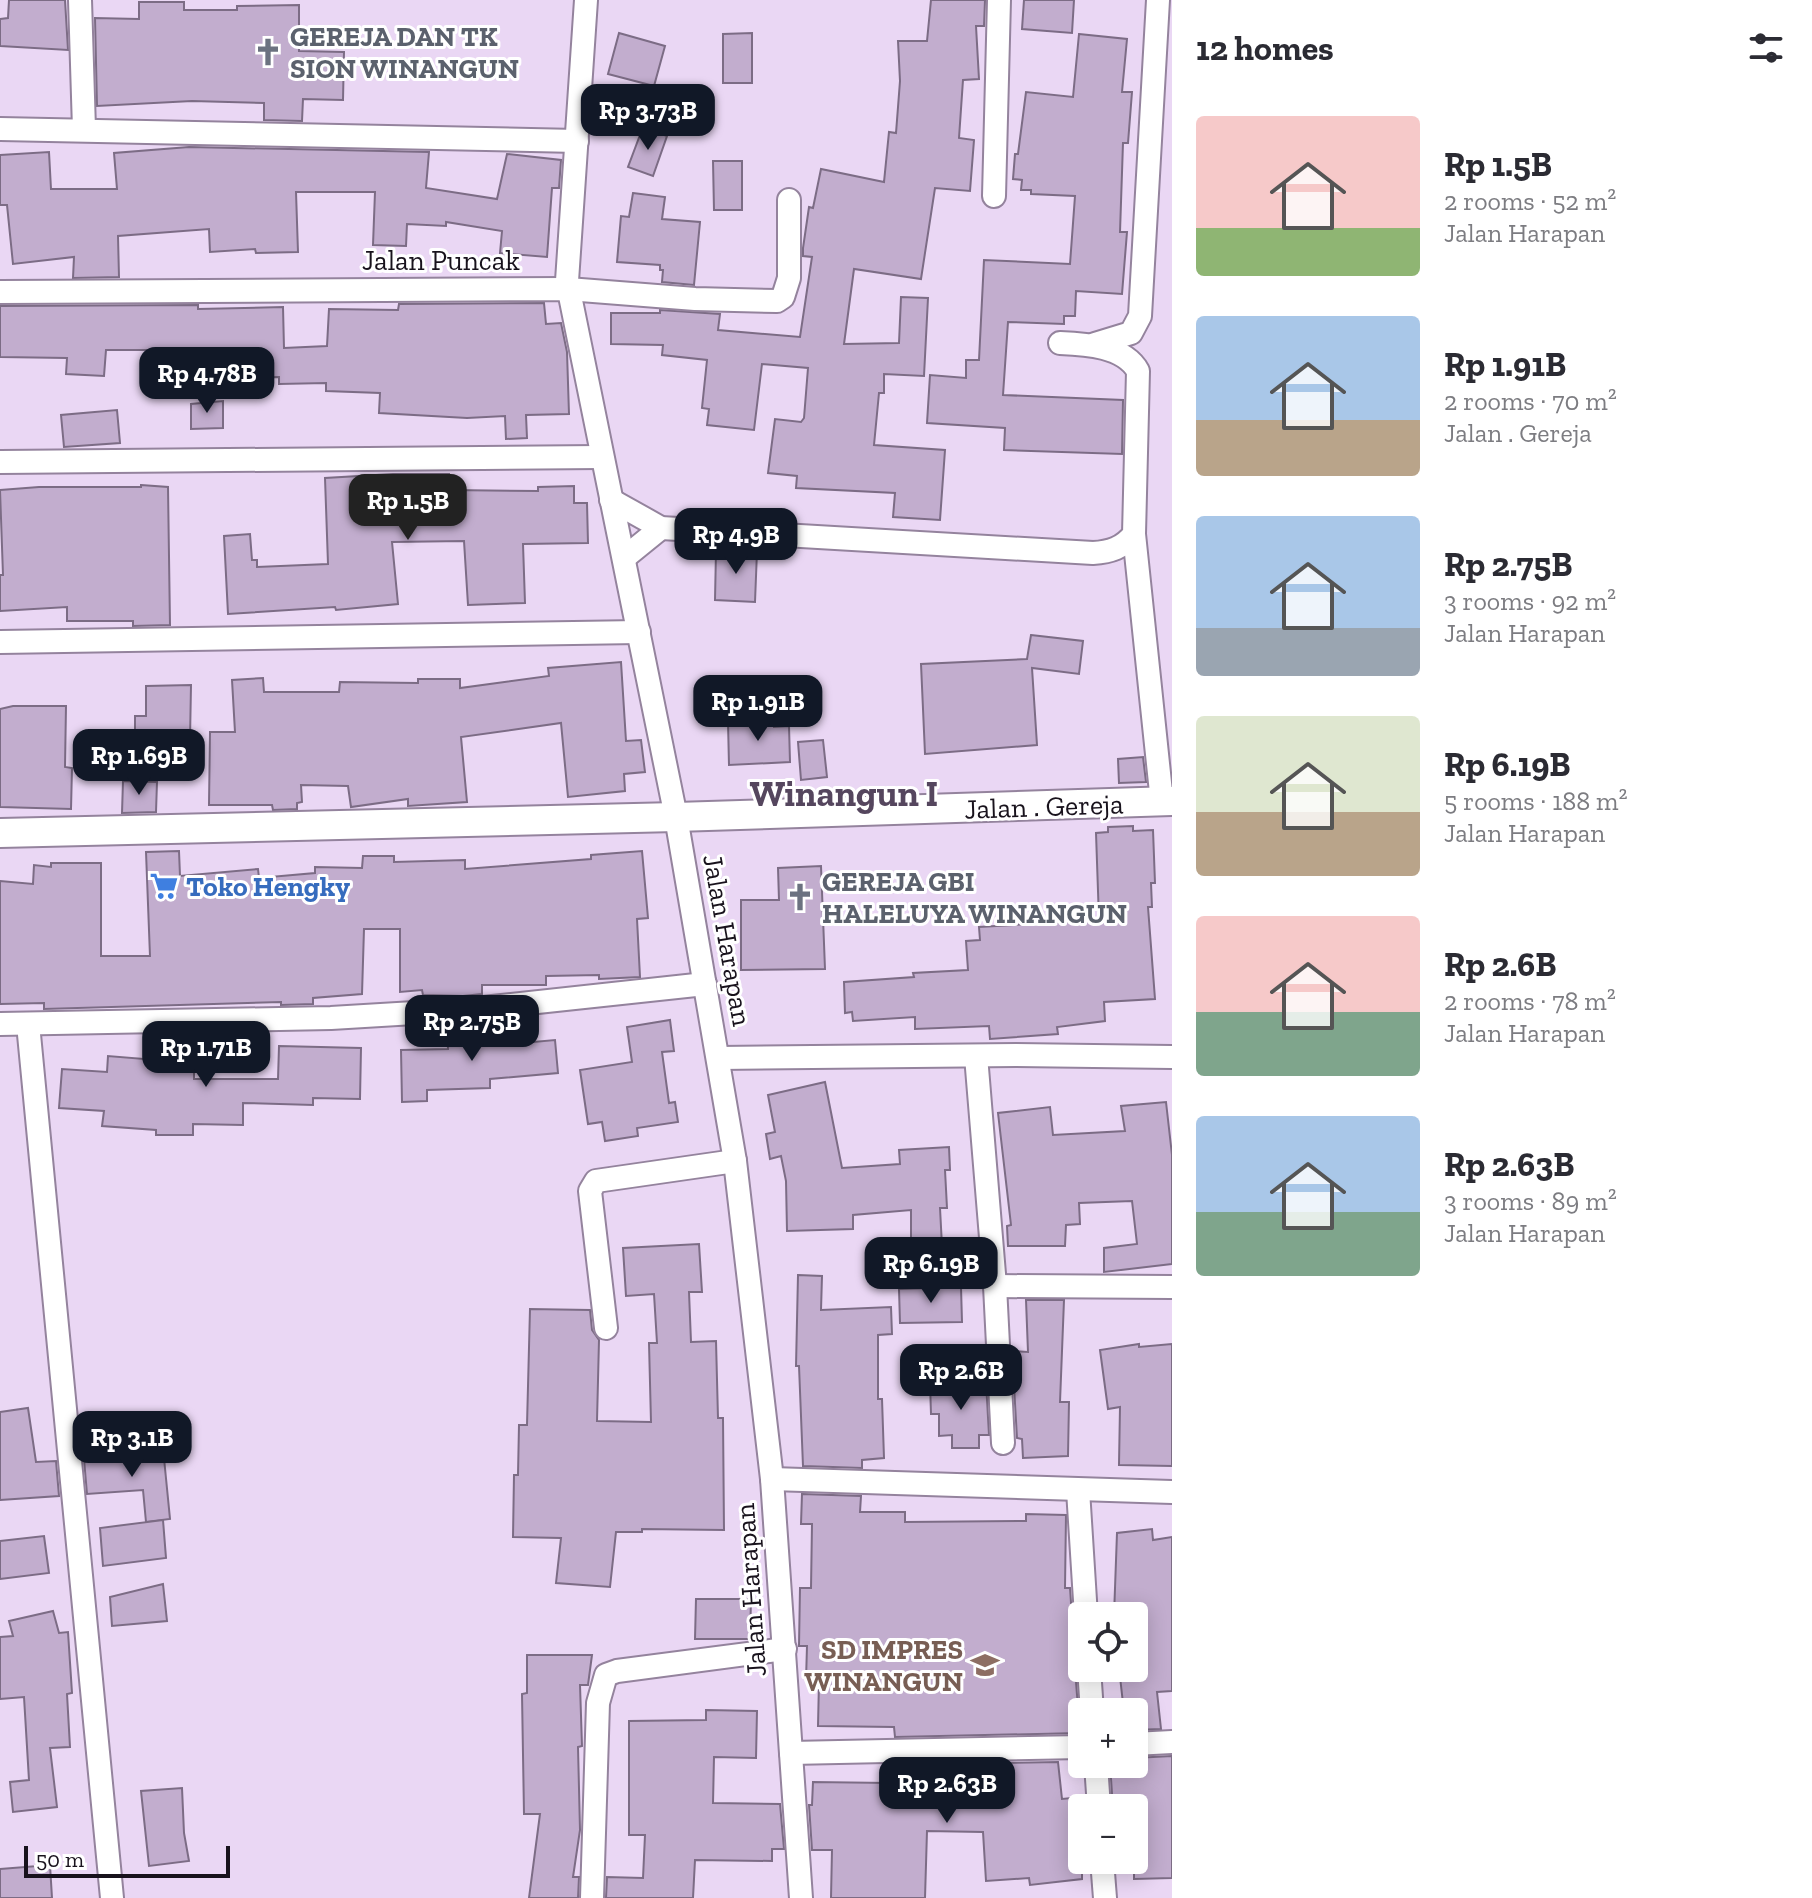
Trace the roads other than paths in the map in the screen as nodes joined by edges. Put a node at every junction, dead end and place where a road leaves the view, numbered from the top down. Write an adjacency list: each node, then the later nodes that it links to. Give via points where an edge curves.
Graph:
1 (80, 0): 6 (street)
2 (586, 0): 7 (street, Jalan Harapan)
3 (999, 0): 8 (street)
4 (1163, 11): 13 (street, via 1140,316 1131,333)
5 (0, 129): 6 (street)
6 (84, 129): 7 (street)
7 (577, 141): 10 (street, Jalan Harapan)
8 (994, 196)
9 (789, 200): 10 (street, Jalan Puncak, via 789,278 777,301)
10 (568, 289): 11 (street, Jalan Puncak); 14 (street, Jalan Harapan)
11 (0, 292)
12 (1060, 343): 13 (street)
13 (1095, 344): 18 (street, via 1133,362 1138,371)
14 (601, 457): 15 (street); 16 (street, Jalan Harapan)
15 (0, 462)
16 (611, 500): 17 (street); 19 (street, Jalan Harapan)
17 (661, 528): 18 (street, via 1093,553 1122,546); 19 (street)
18 (1134, 534): 22 (street)
19 (624, 558): 20 (street, Jalan Harapan)
20 (639, 632): 21 (street); 23 (street, Jalan Harapan)
21 (0, 642)
22 (1167, 802): 23 (street, Jalan . Gereja)
23 (676, 817): 24 (street, Jalan . Gereja); 25 (street, Jalan Harapan)
24 (0, 833)
25 (705, 984): 27 (street, via 464,1010); 30 (street, Jalan Harapan)
26 (0, 1024): 27 (street)
27 (28, 1024): 46 (street)
28 (976, 1056): 29 (street); 30 (street); 32 (street)
29 (1172, 1057)
30 (719, 1058): 31 (street, Jalan Harapan)
31 (735, 1161): 34 (street, via 591,1184); 36 (street, Jalan Harapan)
32 (995, 1286): 33 (street); 35 (street)
33 (1172, 1287)
34 (606, 1328)
35 (1003, 1443)
36 (772, 1479): 37 (street); 40 (street, Jalan Harapan)
37 (1078, 1490): 38 (street); 39 (street)
38 (1172, 1492)
39 (1085, 1602)
40 (785, 1649): 44 (street, Jalan Harapan); 47 (street, via 606,1675 598,1703)
41 (1172, 1742): 42 (street)
42 (1148, 1743)
43 (1068, 1747): 44 (street)
44 (791, 1753): 48 (street, Jalan Harapan)
45 (1103, 1874): 49 (street)
46 (112, 1898)
47 (592, 1898)
48 (801, 1898)
49 (1105, 1898)

